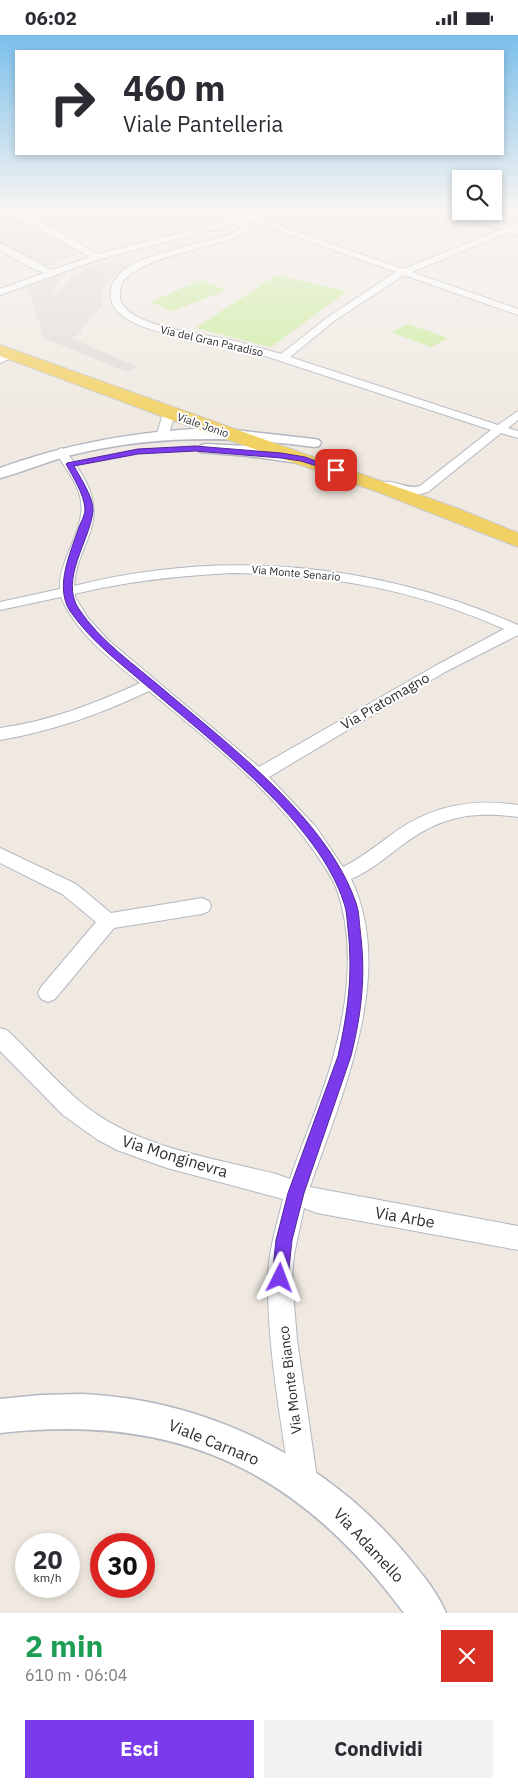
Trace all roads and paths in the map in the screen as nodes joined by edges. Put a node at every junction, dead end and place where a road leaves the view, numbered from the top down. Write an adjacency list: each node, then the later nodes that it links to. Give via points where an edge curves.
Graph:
1 (4, 283): 6 (street)
2 (24, 283): 6 (street)
3 (117, 283): 11 (street, Via del Gran Paradiso, via 114,297 119,305 154,327)
4 (387, 283): 11 (street, via 341,312)
5 (434, 283): 8 (street)
6 (15, 286): 7 (street)
7 (0, 292)
8 (518, 312)
9 (0, 333): 12 (main road)
10 (4, 355): 13 (main road, Viale Jonio)
11 (283, 358): 16 (street, Via del Gran Paradiso)
12 (159, 392)
13 (168, 413): 15 (main road, Viale Jonio); 17 (street)
14 (518, 414): 16 (street)
15 (235, 427): 17 (street); 19 (main road, Viale Jonio); 21 (main road, Viale Jonio)
16 (498, 428): 18 (street, Via del Gran Paradiso); 24 (street)
17 (163, 434): 20 (street, via 107,442)
18 (518, 435)
19 (332, 449)
20 (65, 458): 21 (street, via 181,448 248,451); 22 (street); 27 (street, via 86,498 89,513 69,571)
21 (302, 459): 23 (main road, Viale Jonio)
22 (3, 475)
23 (382, 476): 24 (main road, Viale Jonio); 26 (main road, Viale Jonio, via 430,503)
24 (431, 485): 25 (main road, Viale Jonio)
25 (518, 523)
26 (518, 541)
27 (68, 592): 28 (street, Via Monte Senario); 29 (street, Via Monte Senario, via 117,580 178,572 235,569 296,572 397,588 465,608); 30 (street, Via Monte Bianco, via 74,609 94,634)
28 (0, 607)
29 (517, 630): 32 (street, Via Pratomagno, via 431,674)
30 (151, 684): 31 (street, via 59,723); 32 (street, Via Monte Bianco)
31 (0, 733)
32 (257, 776): 35 (street, Via Monte Bianco, via 300,819)
33 (518, 811): 35 (street, via 481,806 450,812 415,828 363,866)
34 (0, 855): 37 (street, via 69,889)
35 (340, 876): 40 (street, Via Monte Bianco, via 351,905 357,946 353,1015 344,1056)
36 (202, 906): 37 (street)
37 (108, 921): 38 (street)
38 (48, 993)
39 (0, 1037): 40 (street, Via Monginevra, via 71,1109 106,1132 167,1157)
40 (296, 1193): 41 (street, Via Arbe, via 329,1204); 43 (street, Via Monte Bianco, via 284,1240 280,1278 284,1340)
41 (516, 1237)
42 (0, 1416): 43 (street, Viale Carnaro, via 99,1413 166,1422 235,1448)
43 (304, 1485): 44 (street, Via Adamello, via 364,1536)
44 (427, 1613)

